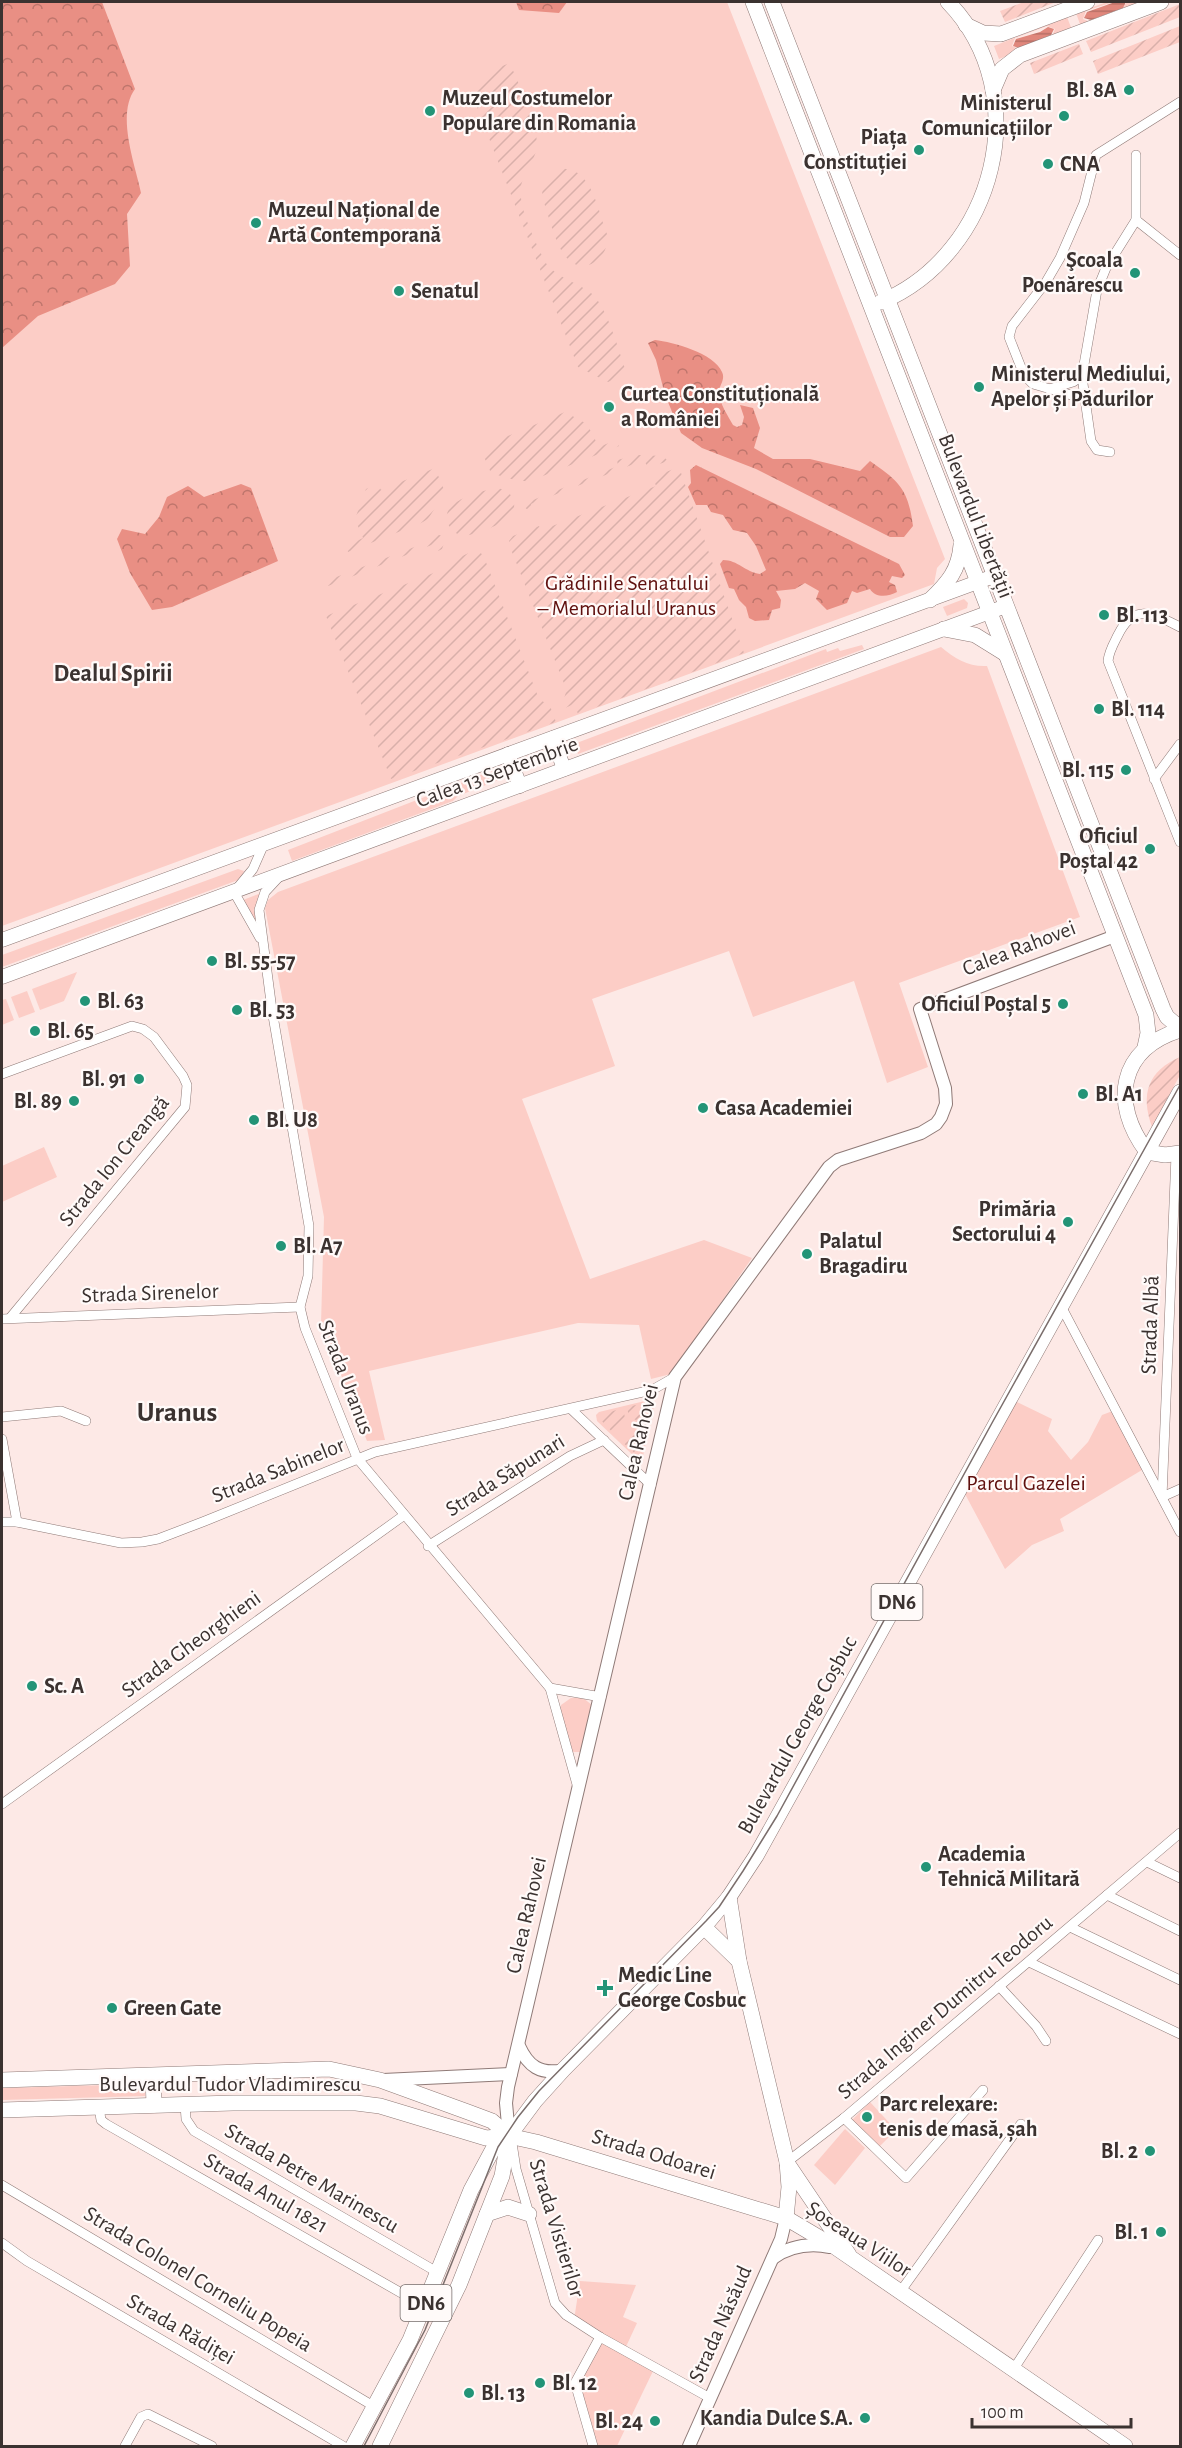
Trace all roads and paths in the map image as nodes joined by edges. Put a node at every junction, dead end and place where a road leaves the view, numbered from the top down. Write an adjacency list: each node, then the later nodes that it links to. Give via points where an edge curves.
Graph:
1 (753, 2): 13 (main road, Bulevardul Libertății)
2 (772, 2): 12 (main road, Bulevardul Libertății)
3 (948, 2): 6 (main road)
4 (1087, 2): 6 (main road, via 1001,34 983,33)
5 (1161, 2): 7 (main road, via 1020,55 1002,69)
6 (966, 25): 7 (main road)
7 (993, 90): 12 (main road, via 994,158 974,216 936,266)
8 (1180, 102): 15 (street, via 1096,154 1084,203 1060,258 1012,326 1010,342 1024,375)
9 (1136, 155): 10 (street)
10 (1136, 220): 11 (street); 14 (street, via 1097,290)
11 (1180, 255)
12 (888, 298): 13 (main road); 19 (main road, Bulevardul Libertății)
13 (872, 305): 18 (main road, Bulevardul Libertății)
14 (1082, 376): 15 (street); 16 (street)
15 (1046, 390): 16 (street)
16 (1085, 399): 17 (street, via 1091,441 1097,450)
17 (1110, 452)
18 (961, 542): 20 (main road, Bulevardul Libertății); 21 (main road, via 956,569)
19 (994, 576): 20 (main road, Calea 13 Septembrie); 22 (main road, Bulevardul Libertății)
20 (977, 582): 21 (main road, Calea 13 Septembrie); 23 (main road, Bulevardul Libertății)
21 (930, 600): 27 (main road, Calea 13 Septembrie)
22 (1006, 606): 23 (main road, Calea 13 Septembrie); 41 (main road, Bulevardul Libertății, via 1163,1009)
23 (988, 612): 25 (main road, Calea 13 Septembrie); 26 (main road, Bulevardul Libertății)
24 (1179, 624): 31 (street, via 1157,616 1131,616 1108,655)
25 (944, 629): 26 (main road, via 975,635); 30 (main road, Calea 13 Septembrie)
26 (1004, 653): 37 (main road, Bulevardul Libertății)
27 (553, 738): 29 (main road, Calea 13 Septembrie); 30 (main road)
28 (1180, 744): 31 (street)
29 (508, 754): 32 (main road); 34 (main road, Calea 13 Septembrie)
30 (564, 769): 32 (main road, Calea 13 Septembrie)
31 (1154, 779): 33 (street)
32 (520, 786): 35 (main road, Calea 13 Septembrie)
33 (1180, 842)
34 (264, 844): 36 (street, via 253,869); 38 (main road, Calea 13 Septembrie)
35 (284, 874): 36 (main road, Calea 13 Septembrie); 39 (street, Strada Uranus, via 268,886 262,898)
36 (234, 891): 39 (street, Strada Uranus); 40 (main road, Calea 13 Septembrie)
37 (1115, 936): 42 (main road, Bulevardul Libertății, via 1146,1015); 50 (street, Calea Rahovei, via 920,1009 945,1088 946,1104 941,1117 929,1129 838,1160 829,1167)
38 (2, 940)
39 (262, 942): 48 (street, Strada Uranus, via 309,1226 308,1276)
40 (2, 977)
41 (1180, 1029): 42 (main road)
42 (1145, 1047): 45 (main road, via 1127,1077 1125,1096 1131,1124)
43 (2, 1074): 49 (street, Strada Ion Creangă, via 132,1026 148,1031 159,1041 187,1085 185,1107)
44 (1180, 1092): 45 (main road, DN6)
45 (1147, 1152): 46 (main road); 47 (main road, Bulevardul George Coșbuc / DN6)
46 (1178, 1154): 59 (street, Strada Albă)
47 (1061, 1306): 59 (street); 73 (main road, Bulevardul George Coșbuc / DN6, via 777,1819)
48 (300, 1307): 49 (street, Strada Sirenelor); 56 (street, Strada Uranus)
49 (6, 1319)
50 (675, 1377): 51 (street, Strada Sabinelor, via 652,1390); 57 (street, Calea Rahovei)
51 (571, 1408): 55 (street); 56 (street, Strada Sabinelor, via 414,1441)
52 (2, 1417): 53 (street, via 61,1411)
53 (86, 1421)
54 (2, 1439): 62 (street)
55 (604, 1440): 57 (street); 64 (street, Strada Săpunari, via 570,1456)
56 (357, 1458): 60 (street, Strada Uranus); 62 (street, Strada Sabinelor, via 158,1539 121,1543)
57 (651, 1485): 66 (street, Calea Rahovei)
58 (1180, 1489): 59 (street)
59 (1162, 1497): 63 (street)
60 (403, 1516): 64 (street, Strada Uranus); 68 (street, Strada Gheorghieni)
61 (2, 1522): 62 (street, Strada Sabinelor)
62 (16, 1522)
63 (1180, 1532)
64 (428, 1546): 65 (street, Strada Uranus)
65 (550, 1688): 66 (street); 67 (street, Strada Uranus)
66 (601, 1697): 67 (street, Calea Rahovei)
67 (578, 1790): 83 (street, Calea Rahovei)
68 (2, 1803)
69 (1180, 1833): 70 (street, Strada Inginer Dumitru Teodoru)
70 (1147, 1862): 71 (street); 72 (street, Strada Inginer Dumitru Teodoru)
71 (1180, 1878)
72 (1107, 1895): 75 (street, Strada Inginer Dumitru Teodoru); 76 (street)
73 (729, 1897): 74 (main road, Bulevardul George Coșbuc / DN6); 77 (main road, Șoseaua Viilor)
74 (704, 1927): 77 (main road); 84 (main road, Bulevardul George Coșbuc / DN6)
75 (1070, 1927): 78 (street, Strada Inginer Dumitru Teodoru); 79 (street)
76 (1180, 1931)
77 (739, 1960): 97 (main road, Șoseaua Viilor)
78 (1029, 1962): 80 (street, Strada Inginer Dumitru Teodoru); 81 (street)
79 (1180, 1980)
80 (999, 1986): 82 (street); 94 (street, Strada Inginer Dumitru Teodoru)
81 (1180, 2033)
82 (1046, 2041)
83 (519, 2046): 84 (street, via 535,2068 546,2072); 85 (street, Calea Rahovei)
84 (563, 2070): 96 (main road, Bulevardul George Coșbuc / DN6)
85 (511, 2074): 88 (street); 96 (street, Calea Rahovei, via 506,2103)
86 (153, 2076): 87 (main road, Bulevardul Tudor Vladimirescu); 88 (main road, Bulevardul Tudor Vladimirescu, via 329,2069); 91 (main road)
87 (2, 2080)
88 (380, 2080): 96 (main road, Bulevardul Tudor Vladimirescu, via 492,2121)
89 (983, 2090): 94 (street, via 906,2178)
90 (185, 2104): 91 (main road, Bulevardul Tudor Vladimirescu); 96 (main road, Bulevardul Tudor Vladimirescu, via 356,2103 380,2106 486,2138); 107 (street, Strada Petre Marinescu, via 186,2119 194,2131)
91 (154, 2105): 92 (main road, Bulevardul Tudor Vladimirescu)
92 (99, 2107): 93 (main road, Bulevardul Tudor Vladimirescu); 109 (street, Strada Anul 1821, via 101,2120 106,2124)
93 (2, 2110)
94 (844, 2118): 97 (street, Strada Inginer Dumitru Teodoru)
95 (1021, 2124): 108 (street)
96 (509, 2136): 99 (main road, Calea Rahovei / DN6, via 502,2176); 100 (street, Strada Vistierilor); 101 (main road, Strada Odoarei); 107 (main road, DN6, via 493,2149 480,2171)
97 (787, 2162): 101 (main road, Șoseaua Viilor); 106 (main road)
98 (2, 2185): 113 (street, Strada Colonel Corneliu Popeia)
99 (487, 2214): 100 (main road, via 508,2207); 118 (main road, Calea Rahovei / DN6, via 446,2314)
100 (529, 2214): 110 (street, Strada Vistierilor, via 555,2303)
101 (786, 2218): 104 (main road, Șoseaua Viilor); 105 (street, Strada Năsăud)
102 (1098, 2240): 111 (street)
103 (2, 2243): 116 (street, Strada Rădiței)
104 (835, 2247): 105 (street, via 804,2245); 106 (main road, Șoseaua Viilor)
105 (772, 2259): 112 (street, Strada Năsăud)
106 (852, 2260): 108 (main road, Șoseaua Viilor)
107 (437, 2272): 109 (main road, DN6)
108 (900, 2292): 111 (main road, Șoseaua Viilor)
109 (424, 2306): 113 (main road, DN6)
110 (600, 2337): 112 (street, Strada Vistierilor); 119 (street, via 574,2383)
111 (1013, 2370): 121 (main road, Șoseaua Viilor)
112 (710, 2398): 120 (street, Strada Năsăud)
113 (375, 2407): 117 (main road, DN6)
114 (125, 2446): 115 (street, via 141,2417 148,2414)
115 (212, 2446)
116 (343, 2446)
117 (353, 2446)
118 (380, 2446)
119 (593, 2446)
120 (689, 2446)
121 (1125, 2446)

